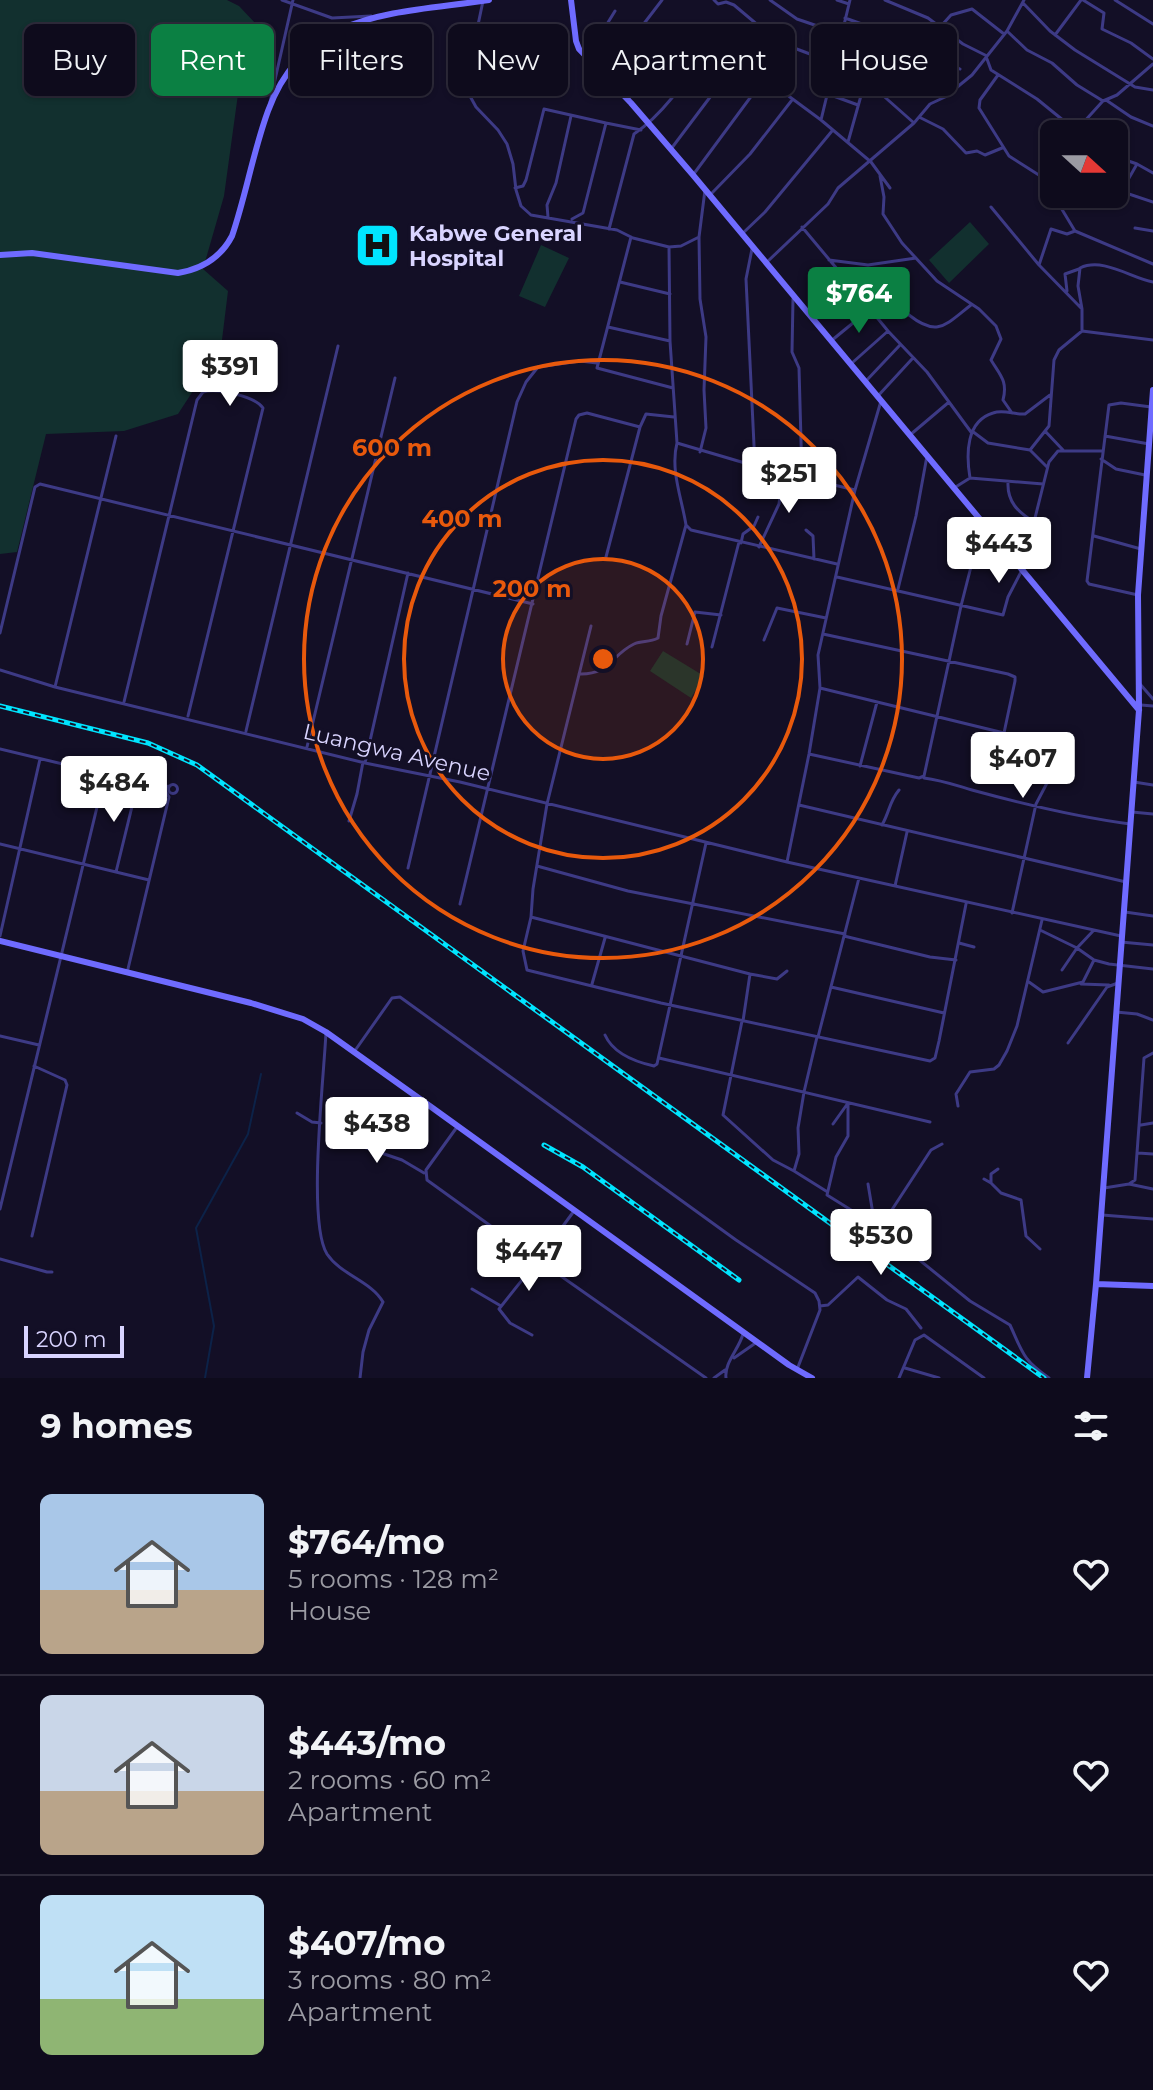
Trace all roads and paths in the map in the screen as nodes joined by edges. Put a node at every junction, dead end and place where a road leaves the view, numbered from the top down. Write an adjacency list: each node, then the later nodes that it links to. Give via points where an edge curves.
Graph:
1 (282, 0): 12 (street)
2 (489, 0): 11 (street)
3 (571, 0): 32 (street, via 576,41)
4 (662, 0): 22 (street)
5 (714, 0): 33 (street, via 734,5 778,42)
6 (770, 0): 23 (street)
7 (837, 0): 13 (street)
8 (885, 0): 26 (street)
9 (1082, 0): 30 (street); 35 (street, via 1104,13 1102,29 1131,43)
10 (1115, 0): 28 (street)
11 (483, 1): 16 (street); 77 (street, via 465,87 507,144)
12 (292, 2): 17 (street); 54 (street)
13 (849, 2): 18 (street)
14 (1024, 2): 29 (street); 30 (street)
15 (615, 11): 21 (street)
16 (375, 17): 17 (street); 20 (street)
17 (338, 18): 19 (street)
18 (845, 18): 24 (street); 25 (street)
19 (343, 24)
20 (352, 24)
21 (607, 24)
22 (644, 24)
23 (812, 24)
24 (844, 24)
25 (862, 24)
26 (937, 24)
27 (942, 24): 29 (street, via 947,17 972,9)
28 (1153, 24)
29 (1005, 32): 34 (street); 52 (street)
30 (1055, 35): 40 (street)
31 (957, 39): 34 (street)
32 (584, 54)
33 (811, 55)
34 (987, 57): 39 (street); 56 (street)
35 (1153, 62): 40 (street)
36 (957, 68): 37 (street)
37 (960, 69)
38 (290, 71): 54 (street)
39 (998, 75): 58 (street); 67 (street, via 979,108)
40 (1131, 82): 41 (street); 52 (street)
41 (1153, 90)
42 (625, 96): 50 (street)
43 (631, 96): 50 (street)
44 (673, 96): 62 (street)
45 (711, 96): 68 (street)
46 (751, 96): 73 (street)
47 (787, 96): 51 (street)
48 (826, 96): 57 (street)
49 (832, 96): 53 (street)
50 (628, 99): 62 (street)
51 (792, 100): 57 (street); 79 (street, via 750,154)
52 (1104, 100): 59 (street); 63 (street)
53 (858, 105): 61 (street, via 866,85); 66 (street)
54 (268, 110): 96 (street, via 232,236 209,263 178,273 32,253)
55 (571, 116): 60 (street); 77 (street, via 544,109 525,184); 84 (street)
56 (919, 117): 61 (street); 67 (street, via 943,129 966,153 985,155)
57 (821, 120): 65 (street)
58 (1061, 120)
59 (1087, 120)
60 (606, 123): 64 (street); 85 (street, via 583,213)
61 (914, 123): 70 (street)
62 (650, 124): 64 (street); 68 (street)
63 (1153, 126)
64 (641, 130): 88 (street, via 634,134)
65 (832, 131): 66 (street); 91 (street)
66 (848, 142): 70 (street)
67 (1002, 148): 75 (street)
68 (671, 150): 73 (street)
69 (1128, 161): 71 (street)
70 (871, 162): 74 (street); 86 (street)
71 (1137, 164): 72 (street); 76 (street)
72 (1153, 173)
73 (693, 175): 79 (street)
74 (880, 176): 78 (street); 97 (street, via 883,214)
75 (1040, 176)
76 (1128, 179)
77 (515, 188): 84 (street, via 525,210)
78 (890, 188)
79 (707, 192): 91 (street); 93 (street)
80 (1128, 194): 81 (street)
81 (1153, 202)
82 (991, 207): 101 (street)
83 (1061, 208): 89 (street)
84 (548, 217): 85 (street)
85 (568, 221): 88 (street)
86 (802, 227): 98 (street); 99 (street)
87 (1135, 228): 90 (street)
88 (609, 229): 92 (street)
89 (1075, 231): 100 (street); 101 (street, via 1051,229)
90 (1153, 231)
91 (742, 235): 95 (street)
92 (631, 237): 94 (street); 103 (street)
93 (699, 237): 94 (street); 146 (street, via 706,337 706,428)
94 (669, 247): 107 (street)
95 (753, 247): 99 (street); 149 (street, via 746,279)
96 (0, 255)
97 (916, 258): 98 (street, via 868,265); 109 (street, via 937,281)
98 (829, 260): 105 (street)
99 (766, 263): 108 (street)
100 (1153, 264)
101 (1039, 265): 106 (street)
102 (1080, 268): 104 (street, via 1094,265); 106 (street, via 1065,274); 111 (street)
103 (620, 282): 107 (street); 113 (street)
104 (1153, 282)
105 (853, 288): 110 (street); 112 (street)
106 (1067, 291): 111 (street)
107 (670, 294): 117 (street)
108 (793, 295): 112 (street); 153 (street)
109 (972, 304): 110 (street, via 935,328 921,324 889,298); 132 (street, via 1000,332 991,360 1004,380 1003,400)
110 (870, 309): 114 (street); 118 (street)
111 (1082, 309): 115 (street)
112 (813, 321): 118 (street)
113 (608, 327): 117 (street); 122 (street)
114 (888, 331): 119 (street); 123 (street)
115 (1082, 331): 116 (street); 128 (street, via 1056,354)
116 (1153, 340)
117 (670, 341): 126 (street)
118 (831, 341): 123 (street)
119 (900, 345): 121 (street); 125 (street)
120 (338, 346): 175 (street)
121 (912, 359): 129 (street); 130 (street)
122 (597, 363): 126 (street, via 603,371); 185 (street, via 538,367 526,382)
123 (852, 363): 125 (street)
124 (395, 378): 179 (street)
125 (866, 381): 129 (street)
126 (673, 388): 133 (street)
127 (1153, 390): 131 (street)
128 (1052, 393): 132 (street, via 1029,412); 137 (street)
129 (879, 399): 138 (street); 158 (street)
130 (949, 402): 136 (street); 138 (street)
131 (1151, 407): 135 (street); 140 (street, via 1109,405)
132 (1012, 413): 136 (street, via 993,413)
133 (674, 417): 134 (street, via 646,414); 141 (street)
134 (640, 427): 178 (street); 188 (street, via 587,413 576,419)
135 (1152, 428): 142 (street)
136 (972, 431): 143 (street, via 988,443); 154 (street)
137 (1045, 431): 143 (street); 144 (street)
138 (910, 435): 147 (street)
139 (116, 436): 161 (street)
140 (1104, 436): 142 (street); 145 (street)
141 (677, 443): 146 (street); 165 (street, via 676,474)
142 (1149, 444): 151 (street)
143 (1030, 450): 150 (street)
144 (1063, 450): 145 (street); 150 (street)
145 (1102, 451): 148 (street)
146 (700, 452): 149 (street)
147 (927, 456): 157 (street); 186 (street)
148 (1101, 459): 151 (street, via 1116,469); 172 (street)
149 (755, 466): 152 (street)
150 (1047, 467): 156 (street)
151 (1148, 470): 159 (street)
152 (783, 472): 153 (street); 176 (street, via 779,504)
153 (802, 477): 158 (street)
154 (970, 478): 155 (street); 157 (street)
155 (1008, 482): 156 (street); 164 (street, via 1018,512)
156 (1043, 484): 164 (street)
157 (954, 488): 166 (street)
158 (855, 490): 181 (street)
159 (1144, 494): 160 (street); 167 (street)
160 (1153, 497)
161 (101, 498): 162 (street); 193 (street, via 38,484); 202 (street)
162 (169, 514): 169 (street); 169 (street, via 200,395 207,390 256,400 262,414); 205 (street)
163 (758, 517): 174 (street)
164 (1034, 522): 182 (street)
165 (686, 525): 174 (street); 200 (street, via 658,638 631,646 599,672)
166 (984, 526): 173 (street); 182 (street)
167 (1142, 527): 168 (street); 177 (street)
168 (1153, 528)
169 (232, 529): 175 (street); 210 (street)
170 (806, 530): 180 (street, via 813,536)
171 (954, 533): 173 (street)
172 (1092, 536): 177 (street); 187 (street, via 1088,583)
173 (978, 541): 189 (street)
174 (740, 543): 176 (street); 190 (street)
175 (293, 544): 179 (street); 211 (street)
176 (759, 547): 180 (street)
177 (1141, 549): 187 (street)
178 (606, 557)
179 (352, 559): 183 (street); 212 (street)
180 (814, 559): 181 (street)
181 (839, 564): 184 (street)
182 (1022, 570): 189 (street, via 1003,615); 208 (street)
183 (408, 573): 185 (street); 216 (street)
184 (837, 577): 186 (street); 191 (street)
185 (474, 589): 188 (street); 219 (street)
186 (898, 591): 189 (street)
187 (1138, 595): 201 (street)
188 (533, 604): 225 (street)
189 (961, 606): 198 (street)
190 (721, 615): 196 (street, via 695,612); 197 (street)
191 (826, 618): 194 (street); 195 (street, via 777,608)
192 (591, 626): 200 (street)
193 (0, 633)
194 (823, 634): 198 (street); 203 (street)
195 (764, 640)
196 (687, 644)
197 (712, 647)
198 (948, 661): 209 (street); 209 (street, via 1015,677 1007,720 1004,733)
199 (0, 670): 202 (street, Luangwa Avenue)
200 (579, 674): 228 (street)
201 (1138, 681): 204 (street); 208 (street)
202 (55, 687): 205 (street, Luangwa Avenue)
203 (820, 688): 206 (street); 214 (street)
204 (1153, 699)
205 (124, 702): 210 (street, Luangwa Avenue)
206 (877, 702): 209 (street); 217 (street)
207 (1153, 706): 208 (street)
208 (1139, 707): 223 (street)
209 (936, 716): 221 (street)
210 (188, 718): 211 (street, Luangwa Avenue)
211 (246, 733): 212 (street, Luangwa Avenue)
212 (307, 748): 216 (street, Luangwa Avenue)
213 (0, 749): 215 (street)
214 (809, 754): 217 (street); 230 (street)
215 (40, 759): 218 (street); 239 (street)
216 (364, 762): 219 (street, Luangwa Avenue); 233 (street)
217 (860, 766): 221 (street)
218 (105, 774): 222 (street); 242 (street)
219 (430, 776): 225 (street, Luangwa Avenue); 244 (street)
220 (1066, 776): 229 (street, via 1047,783)
221 (922, 778): 229 (street)
222 (138, 782): 227 (street); 245 (street)
223 (1134, 782): 224 (street); 231 (street)
224 (1153, 785)
225 (489, 790): 228 (street, Luangwa Avenue); 252 (street)
226 (899, 790): 235 (street)
227 (168, 792): 227 (street, via 170,786 178,788 177,792); 247 (street)
228 (547, 804): 237 (street, Luangwa Avenue); 243 (street)
229 (1036, 804): 234 (street); 240 (street)
230 (799, 805): 235 (street); 241 (street)
231 (1132, 812): 232 (street); 234 (street)
232 (1153, 814)
233 (349, 821)
234 (1130, 824): 248 (street)
235 (881, 825): 236 (street)
236 (907, 832): 240 (street); 249 (street)
237 (706, 843): 241 (street, Luangwa Avenue); 251 (street)
238 (0, 844): 239 (street)
239 (20, 849): 242 (street); 261 (street)
240 (1024, 858): 248 (street); 254 (street)
241 (787, 862): 246 (street, Luangwa Avenue)
242 (83, 864): 245 (street); 268 (street)
243 (537, 866): 251 (street); 256 (street)
244 (408, 868)
245 (116, 872): 247 (street)
246 (859, 878): 249 (street, Luangwa Avenue); 260 (street)
247 (149, 880): 276 (street)
248 (1126, 882): 253 (street)
249 (895, 886): 250 (street, Luangwa Avenue)
250 (966, 902): 254 (street, Luangwa Avenue); 264 (street)
251 (692, 903): 260 (street); 269 (street)
252 (460, 904)
253 (1123, 912): 255 (street); 263 (street)
254 (1012, 913): 257 (street, Luangwa Avenue)
255 (1153, 916)
256 (531, 917): 262 (street); 280 (street, via 523,951 527,970)
257 (1042, 920): 258 (street); 259 (street, Luangwa Avenue)
258 (1040, 930): 267 (street); 278 (street)
259 (1094, 930): 263 (street, Luangwa Avenue); 267 (street)
260 (844, 935): 270 (street); 283 (street)
261 (0, 938): 268 (street)
262 (605, 938): 269 (street); 280 (street)
263 (1121, 939): 265 (street, Luangwa Avenue); 272 (street)
264 (959, 943): 266 (street); 270 (street)
265 (1153, 945)
266 (974, 947)
267 (1077, 948): 271 (street); 274 (street)
268 (61, 957): 276 (street); 294 (street)
269 (682, 958): 277 (street); 284 (street)
270 (956, 960): 286 (street)
271 (1094, 960): 272 (street); 281 (street)
272 (1119, 965): 273 (street); 279 (street)
273 (1153, 969)
274 (1062, 970)
275 (787, 971): 277 (street, via 777,979)
276 (127, 973): 289 (street, via 290,1014)
277 (750, 974): 288 (street)
278 (1027, 981): 281 (street, via 1043,992); 304 (street, via 1017,1026 999,1065 970,1072 956,1094)
279 (1118, 983): 282 (street); 285 (street)
280 (592, 984): 284 (street)
281 (1080, 984): 282 (street)
282 (1109, 985): 293 (street)
283 (831, 987): 286 (street); 292 (street)
284 (671, 1005): 288 (street); 297 (street)
285 (1116, 1012): 287 (street); 323 (street)
286 (945, 1014): 292 (street, via 930,1061)
287 (1153, 1020)
288 (742, 1021): 292 (street); 299 (street)
289 (326, 1032): 295 (street); 307 (street)
290 (605, 1035): 297 (street, via 631,1060 655,1066)
291 (0, 1036): 294 (street)
292 (817, 1037): 302 (street)
293 (1068, 1043)
294 (39, 1045): 298 (street)
295 (354, 1052): 311 (street); 341 (street, via 392,998 400,997 815,1293)
296 (1153, 1053): 300 (street, via 1144,1058)
297 (659, 1058): 299 (street)
298 (34, 1066): 326 (street); 332 (street, via 67,1085)
299 (731, 1074): 302 (street); 317 (street, via 723,1115 773,1160)
300 (1144, 1081): 301 (street); 310 (street)
301 (1153, 1082)
302 (804, 1092): 303 (street); 317 (street)
303 (848, 1103): 306 (street); 309 (street); 325 (street, via 848,1136)
304 (958, 1106)
305 (297, 1113): 307 (street)
306 (930, 1122)
307 (321, 1123): 351 (street, via 320,1240 333,1262 383,1302 369,1330)
308 (1153, 1123): 310 (street)
309 (833, 1124)
310 (1140, 1126): 314 (street)
311 (457, 1127): 318 (street); 328 (street)
312 (346, 1134): 318 (street, via 355,1144)
313 (942, 1144): 331 (street, via 931,1150)
314 (1138, 1153): 315 (street); 322 (street, via 1136,1177)
315 (1153, 1154)
316 (998, 1169): 320 (street, via 991,1174)
317 (794, 1171): 325 (street)
318 (425, 1174): 335 (street)
319 (984, 1179): 320 (street)
320 (991, 1183): 333 (street, via 1021,1200 1026,1236)
321 (868, 1184): 331 (street)
322 (1129, 1184): 323 (street); 324 (street)
323 (1104, 1188): 329 (street)
324 (1153, 1189)
325 (827, 1191): 331 (street)
326 (1, 1202): 327 (street)
327 (0, 1209)
328 (574, 1211): 335 (street); 343 (street)
329 (1102, 1215): 330 (street); 337 (street)
330 (1153, 1219)
331 (877, 1227): 359 (street, via 970,1301 1010,1325 1018,1347)
332 (32, 1236)
333 (1040, 1249)
334 (0, 1259): 336 (street)
335 (538, 1260): 340 (street); 352 (street)
336 (52, 1272)
337 (1096, 1284): 338 (street); 350 (street)
338 (1153, 1286)
339 (472, 1289): 340 (street)
340 (501, 1306): 344 (street, via 510,1323)
341 (820, 1306): 342 (street, via 828,1305 858,1277 906,1309); 349 (street)
342 (921, 1328)
343 (743, 1332): 345 (street); 346 (street)
344 (532, 1335)
345 (757, 1342): 346 (street); 349 (street)
346 (731, 1359): 348 (street)
347 (903, 1367): 356 (street); 357 (street); 358 (street, via 917,1338 927,1335)
348 (725, 1370): 353 (street); 354 (street)
349 (797, 1371): 355 (street)
350 (1089, 1377)
351 (360, 1378)
352 (706, 1378)
353 (714, 1378)
354 (726, 1378)
355 (812, 1378)
356 (899, 1378)
357 (939, 1378)
358 (984, 1378)
359 (1049, 1378)

